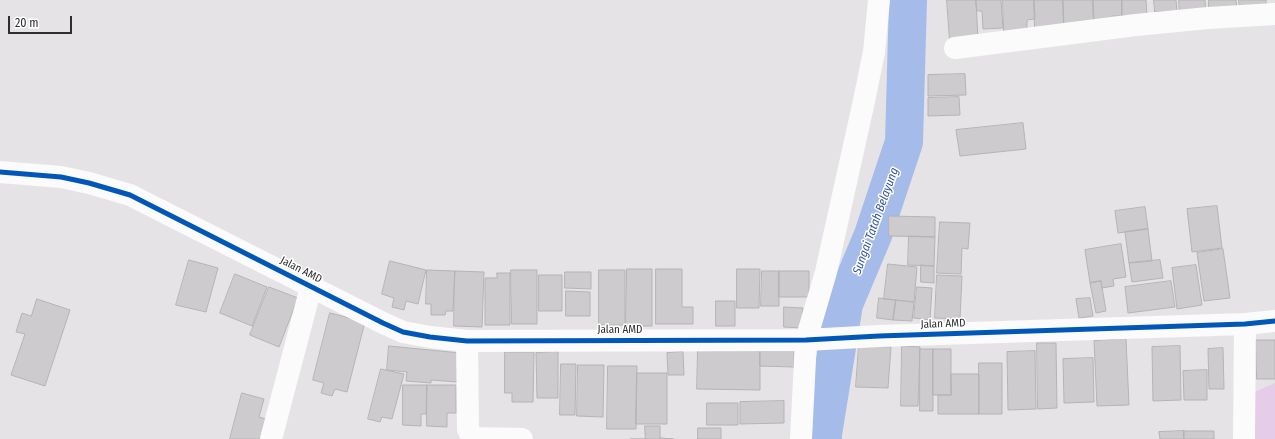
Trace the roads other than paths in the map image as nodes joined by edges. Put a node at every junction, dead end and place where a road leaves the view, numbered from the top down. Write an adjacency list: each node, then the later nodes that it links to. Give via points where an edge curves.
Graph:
1 (879, 0): 8 (street, via 874,52)
2 (1275, 14): 3 (street, via 1136,25)
3 (955, 48)
4 (0, 172): 5 (street, Jalan AMD, via 60,177 130,195)
5 (311, 287): 9 (street, Jalan AMD, via 403,332); 10 (street)
6 (1275, 321): 7 (street, Jalan AMD)
7 (1245, 324): 8 (street, Jalan AMD); 13 (street)
8 (813, 339): 9 (street, Jalan AMD); 12 (street)
9 (467, 341): 11 (street, via 468,429 471,435 477,438)
10 (271, 439)
11 (522, 439)
12 (801, 439)
13 (1244, 439)

